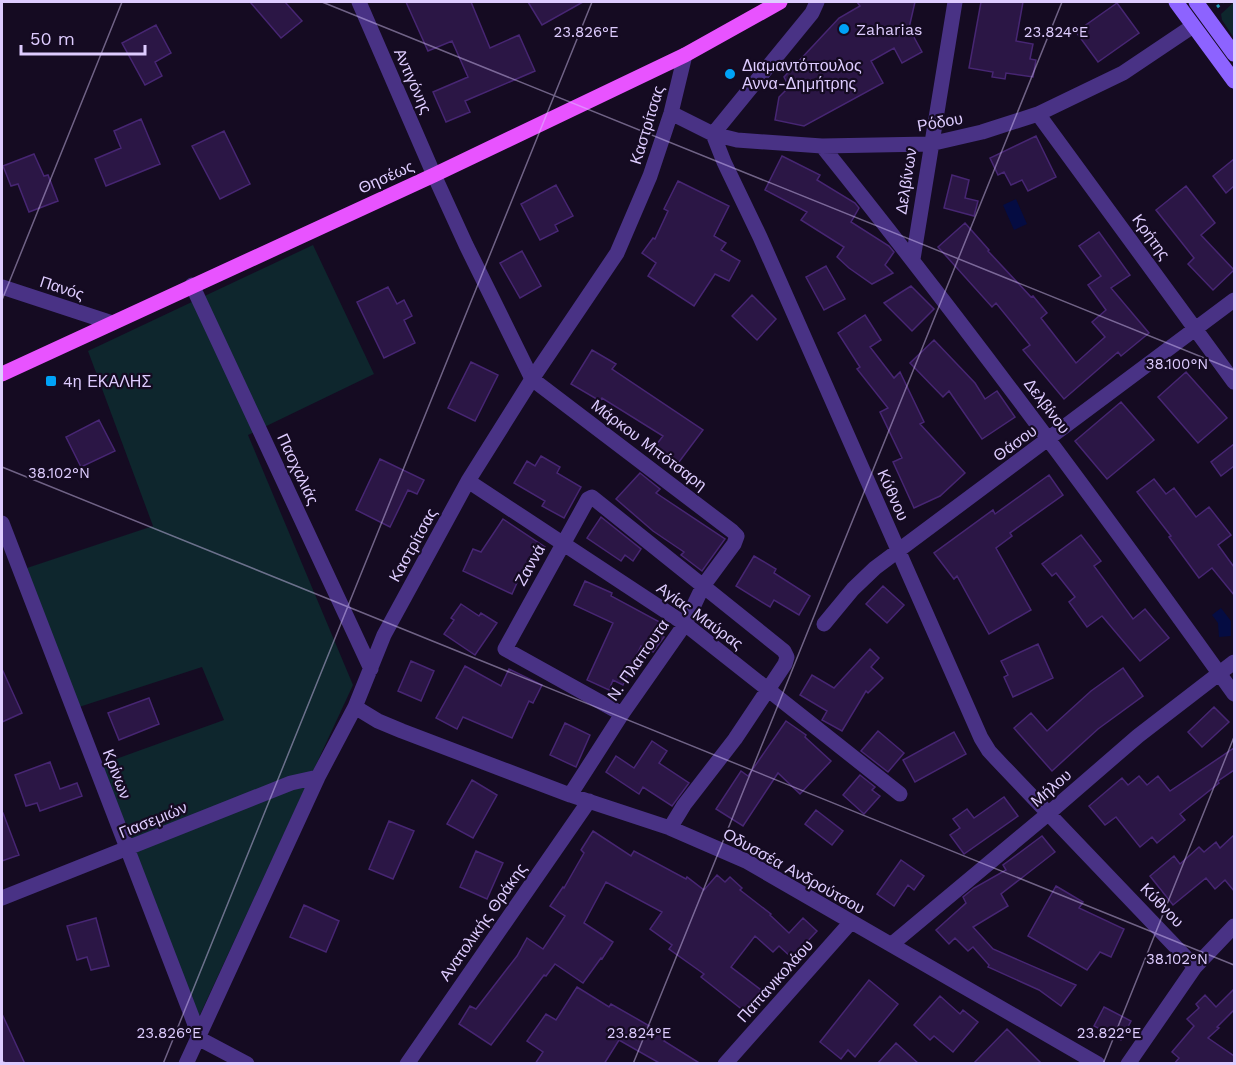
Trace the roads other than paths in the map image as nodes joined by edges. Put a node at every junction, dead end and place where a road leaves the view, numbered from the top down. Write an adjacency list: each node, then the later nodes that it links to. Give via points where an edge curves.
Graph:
1 (359, 2): 16 (street, Αντιγόνης)
2 (780, 2): 9 (main road, Θησέως)
3 (817, 2): 13 (street)
4 (955, 2): 14 (street, Δελβίνων)
5 (1176, 2): 7 (main road)
6 (1196, 2): 8 (main road)
7 (1193, 26): 10 (main road); 12 (street, Ρόδου, via 1123,73)
8 (1234, 54)
9 (685, 55): 11 (street, Καστρίτσας); 16 (main road, Θησέως)
10 (1234, 81)
11 (671, 113): 13 (street, Ρόδου); 24 (street, Καστρίτσας, via 650,176 616,253)
12 (1038, 114): 14 (street, Ρόδου); 22 (street, Κρήτης)
13 (713, 134): 15 (street, Ρόδου, via 737,140); 31 (street, Κύθνου)
14 (930, 144): 15 (street, Ρόδου); 17 (street, Δελβίνων)
15 (822, 146): 17 (street, Δελβίνου)
16 (434, 175): 18 (main road, Θησέως); 24 (street, Αντιγόνης)
17 (913, 259): 26 (street, Δελβίνου)
18 (192, 285): 21 (main road, Θησέως); 36 (street, Πασχαλιάς)
19 (2, 287): 21 (street, Πανός)
20 (1234, 300): 22 (street, Θάσου)
21 (112, 323): 23 (main road, Θησέως)
22 (1195, 328): 25 (street, Κρήτης); 26 (street, Θάσου)
23 (2, 374)
24 (532, 379): 27 (street, Καστρίτσας); 29 (street, Μάρκου Μπότσαρη, via 732,531 736,536)
25 (1234, 382)
26 (1050, 440): 31 (street, Θάσου); 37 (street, Δελβίνου)
27 (468, 482): 30 (street, Αγίας Μαύρας); 36 (street, Καστρίτσας, via 384,635)
28 (2, 523): 48 (street, Κρίνων)
29 (734, 544): 32 (street, Ν. Πλαπουτα)
30 (562, 545): 32 (street, Ζαννά, via 592,497); 33 (street, Αγίας Μαύρας); 41 (street, Ζαννά, via 505,649)
31 (898, 551): 34 (street, Θάσου, via 853,589); 46 (street, Κύθνου, via 981,738)
32 (703, 586): 33 (street, Ν. Πλαπουτα); 38 (street, via 784,651 785,664)
33 (685, 624): 38 (street, Αγίας Μαύρας); 41 (street, Ν. Πλαπουτα)
34 (824, 624)
35 (1234, 662): 37 (street, Μήλου)
36 (371, 669): 40 (street, Καστρίτσας)
37 (1220, 673): 39 (street, Δελβίνου); 46 (street, Μήλου, via 1138,736)
38 (767, 690): 43 (street, Αγίας Μαύρας); 47 (street)
39 (1234, 694)
40 (355, 708): 42 (street, Καστρίτσας); 44 (street, Οδυσσέα Ανδρούτσου, via 402,731)
41 (622, 714): 44 (street, Ν. Πλαπουτα)
42 (318, 777): 48 (street, Γιασεμιών, via 291,783); 54 (street, Καστρίτσας)
43 (900, 794)
44 (570, 795): 45 (street, Οδυσσέα Ανδρούτσου)
45 (589, 801): 47 (street, Οδυσσέα Ανδρούτσου); 57 (street, Ανατολικής Θράκης)
46 (1049, 813): 52 (street, Μήλου); 53 (street, Κύθνου)
47 (670, 828): 50 (street, Οδυσσέα Ανδρούτσου, via 746,861)
48 (127, 850): 49 (street, Γιασεμιών); 54 (street, Κρίνων)
49 (2, 898)
50 (851, 922): 52 (street, Οδυσσέα Ανδρούτσου); 58 (street, Παπανικολάου)
51 (1234, 926): 53 (street)
52 (892, 944): 59 (street, Οδυσσέα Ανδρούτσου)
53 (1195, 967): 60 (street)
54 (198, 1038): 55 (street, Καστρίτσας); 56 (street)
55 (186, 1064)
56 (247, 1064)
57 (407, 1064)
58 (725, 1064)
59 (1098, 1064)
60 (1128, 1064)

